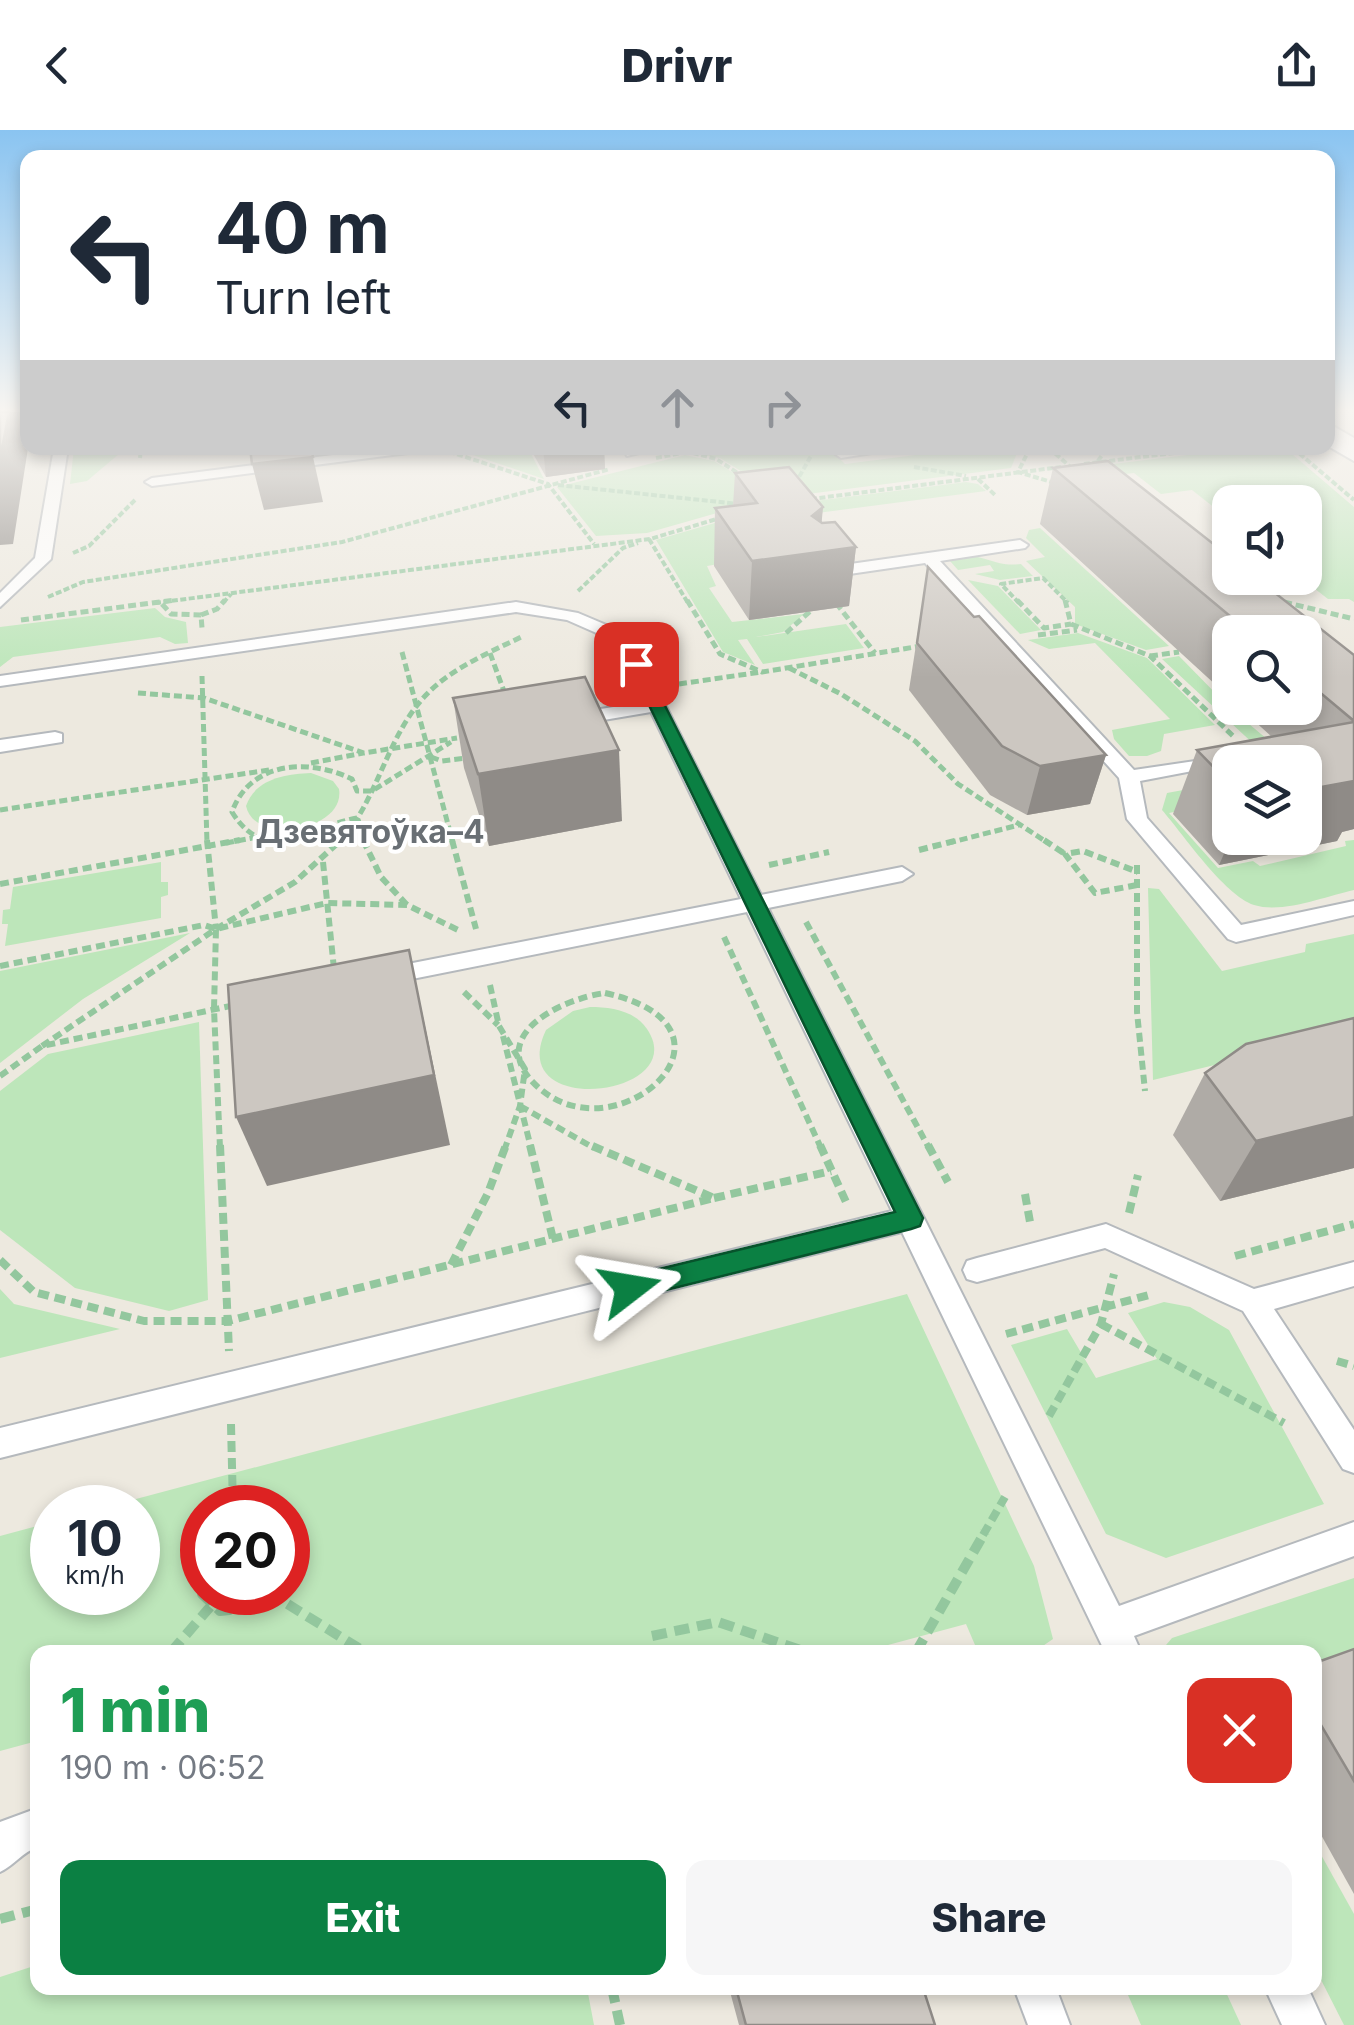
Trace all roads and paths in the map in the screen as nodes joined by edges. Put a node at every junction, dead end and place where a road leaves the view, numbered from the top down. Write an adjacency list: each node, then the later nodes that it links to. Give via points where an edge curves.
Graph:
1 (54, 500): 12 (lane, via 43,559)
2 (134, 500): 12 (path, via 89,546)
3 (490, 500): 15 (path, via 342,542 83,582)
4 (561, 500): 9 (path)
5 (707, 500): 6 (path)
6 (741, 504)
7 (724, 517): 8 (path)
8 (650, 539): 9 (path); 33 (path, via 720,654)
9 (594, 544): 14 (path)
10 (1020, 546): 11 (lane)
11 (929, 558): 13 (lane); 25 (lane)
12 (31, 572): 16 (lane)
13 (819, 573)
14 (230, 594): 19 (path, via 218,609); 21 (path)
15 (47, 597)
16 (0, 602)
17 (835, 602): 30 (path)
18 (1280, 602): 20 (path)
19 (201, 615)
20 (1354, 619)
21 (17, 620)
22 (527, 627): 24 (path)
23 (1074, 627): 23 (path, via 1069,604 1043,578 1001,584 1044,628); 25 (path); 31 (path)
24 (509, 630)
25 (1003, 640): 49 (lane)
26 (926, 645): 30 (path)
27 (401, 646): 37 (path)
28 (1179, 652): 31 (path)
29 (490, 653): 38 (path)
30 (875, 654): 32 (path)
31 (1150, 656): 40 (path)
32 (788, 668): 33 (path); 54 (path, via 915,741 958,784)
33 (762, 672): 35 (path)
34 (0, 681): 36 (lane, via 516,607 597,622 624,639)
35 (698, 681)
36 (657, 706): 38 (lane); 63 (lane)
37 (418, 708): 42 (path); 43 (path)
38 (518, 728)
39 (56, 738): 41 (lane)
40 (1243, 745)
41 (0, 746)
42 (427, 746): 43 (path); 46 (path); 46 (path, via 457,738)
43 (388, 751): 44 (path); 51 (path)
44 (364, 753): 48 (path); 50 (path, via 204,698)
45 (475, 756): 46 (path)
46 (431, 757): 51 (path); 69 (path, via 479,940)
47 (1212, 762): 49 (lane)
48 (294, 766): 50 (path); 51 (path, via 340,771 357,791); 55 (path, via 252,781 233,802 236,822)
49 (1128, 777): 70 (lane, via 1138,819 1236,934)
50 (207, 779): 52 (path); 56 (path)
51 (372, 791): 53 (path)
52 (0, 810)
53 (358, 818): 55 (path, via 298,839); 61 (path); 69 (path, via 380,880)
54 (1020, 824): 59 (path); 60 (path)
55 (259, 837): 56 (path)
56 (207, 849): 65 (path); 72 (path)
57 (1083, 851): 60 (path)
58 (829, 852): 62 (path)
59 (912, 852)
60 (1065, 854): 82 (path, via 1095,893 1137,885)
61 (323, 861): 67 (path); 72 (path, via 281,894)
62 (774, 864): 63 (path); 66 (path)
63 (738, 871): 68 (lane)
64 (902, 874): 66 (lane)
65 (0, 884)
66 (793, 897): 68 (lane); 85 (path)
67 (328, 903): 69 (path); 72 (path); 75 (path)
68 (756, 904): 71 (lane); 87 (lane)
69 (407, 905)
70 (1354, 908)
71 (713, 913): 73 (lane); 84 (path)
72 (216, 929): 74 (path, via 204,925); 77 (path); 79 (path)
73 (483, 957): 75 (lane); 78 (path)
74 (0, 966)
75 (336, 986)
76 (248, 1002): 77 (path)
77 (214, 1008): 79 (path); 97 (path)
78 (501, 1029): 80 (path); 83 (path)
79 (42, 1046): 81 (path)
80 (524, 1069): 80 (path, via 526,1032 539,1015 581,994 629,996 650,1005 674,1036 667,1074 652,1090 617,1104 578,1106 554,1098); 83 (path)
81 (0, 1076)
82 (1145, 1091)
83 (520, 1106): 86 (path, via 609,1156); 90 (path); 92 (path, via 488,1193)
84 (831, 1171): 86 (path); 89 (path)
85 (948, 1182)
86 (714, 1198): 90 (path)
87 (911, 1218): 89 (lane); 99 (lane)
88 (1354, 1224): 94 (path)
89 (859, 1231): 101 (lane)
90 (553, 1239): 92 (path)
91 (0, 1260): 97 (path, via 34,1292 144,1320)
92 (451, 1265): 97 (path)
93 (976, 1270): 94 (lane, via 1106,1236)
94 (1210, 1270): 96 (lane); 99 (path)
95 (1354, 1274): 96 (lane)
96 (1253, 1302): 102 (lane)
97 (228, 1320)
98 (1101, 1324): 100 (path)
99 (972, 1344): 107 (lane)
100 (1300, 1434)
101 (0, 1444)
102 (1354, 1458)
103 (1354, 1539): 107 (lane)
104 (203, 1615): 108 (path)
105 (304, 1615): 109 (path)
106 (652, 1636): 110 (path, via 718,1622)
107 (1117, 1640)
108 (176, 1645)
109 (354, 1645)
110 (785, 1645)
111 (30, 1829): 112 (lane, via 14,1834)
112 (0, 1852)
113 (30, 1911): 114 (path)
114 (0, 1919)
115 (614, 1995): 118 (path)
116 (1038, 1995): 119 (lane)
117 (1289, 1995): 120 (lane)
118 (620, 2025)
119 (1049, 2025)
120 (1304, 2025)

